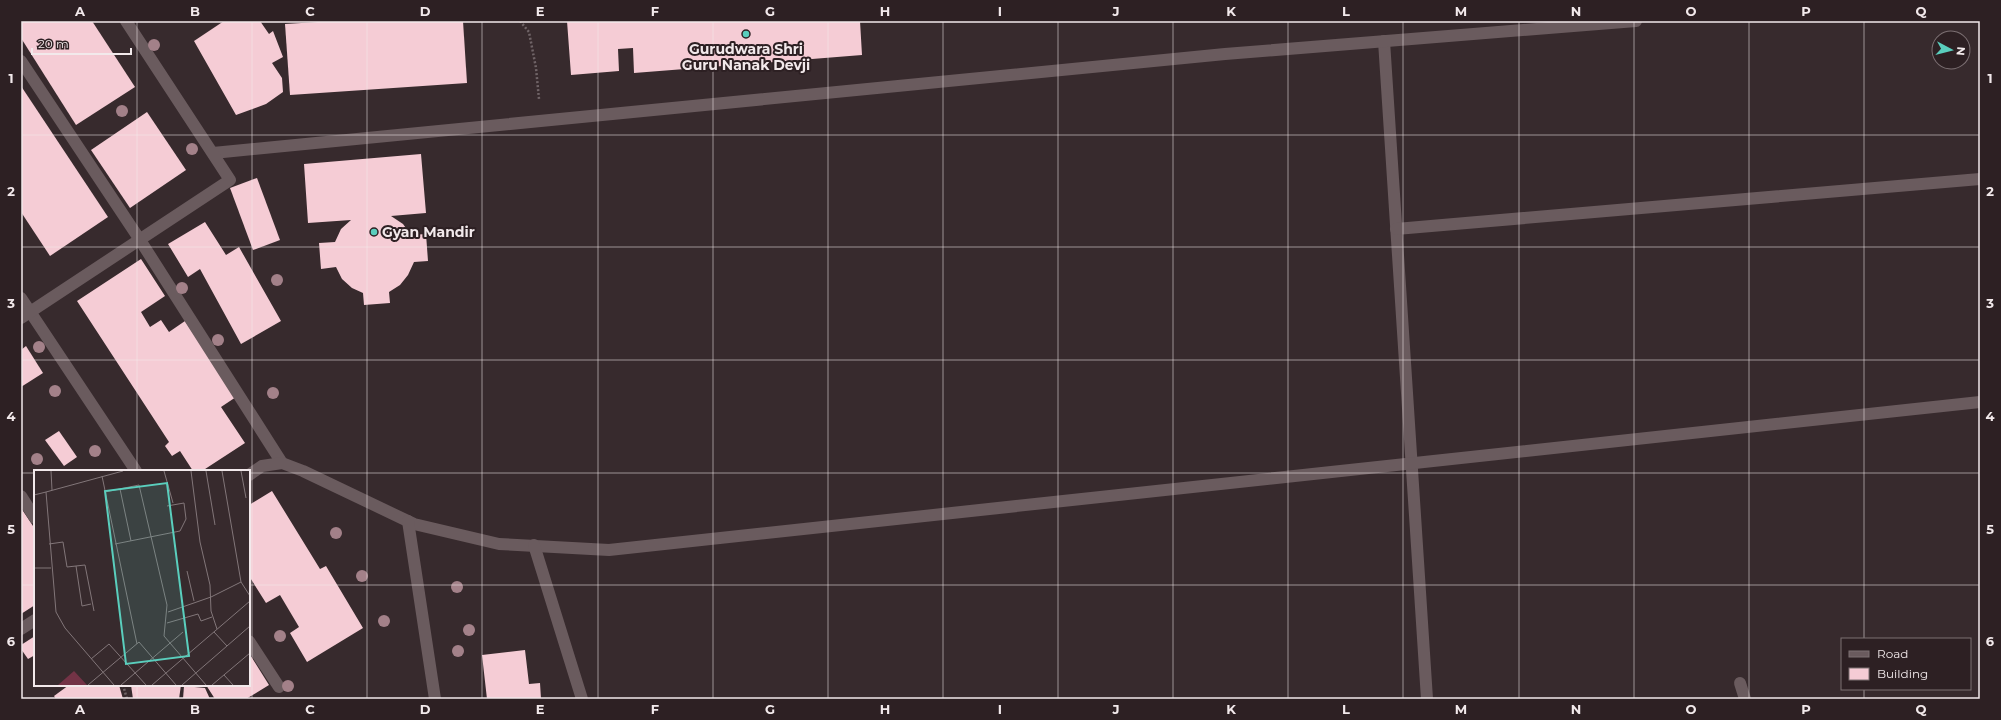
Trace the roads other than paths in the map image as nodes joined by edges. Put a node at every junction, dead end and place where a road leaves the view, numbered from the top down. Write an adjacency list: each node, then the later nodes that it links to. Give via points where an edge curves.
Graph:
1 (126, 21): 5 (street)
2 (1636, 21): 3 (street)
3 (1384, 41): 5 (street, via 1209,55); 7 (street)
4 (21, 61): 8 (street)
5 (213, 153): 8 (street, via 230,180)
6 (1980, 178): 7 (street)
7 (1396, 229): 13 (street)
8 (140, 240): 10 (street); 12 (street)
9 (21, 298): 10 (street)
10 (26, 315): 14 (street)
11 (1980, 402): 13 (street)
12 (282, 463): 15 (street, via 262,466); 18 (street)
13 (1411, 464): 19 (street, via 608,550); 27 (street)
14 (135, 470)
15 (250, 474)
16 (21, 496): 17 (street)
17 (34, 516)
18 (408, 521): 19 (street, via 499,544); 25 (street)
19 (534, 545): 26 (street)
20 (34, 621): 21 (street)
21 (21, 629)
22 (250, 643): 24 (street)
23 (1740, 683): 28 (street)
24 (279, 687)
25 (435, 699)
26 (582, 699)
27 (1428, 699)
28 (1745, 699)

